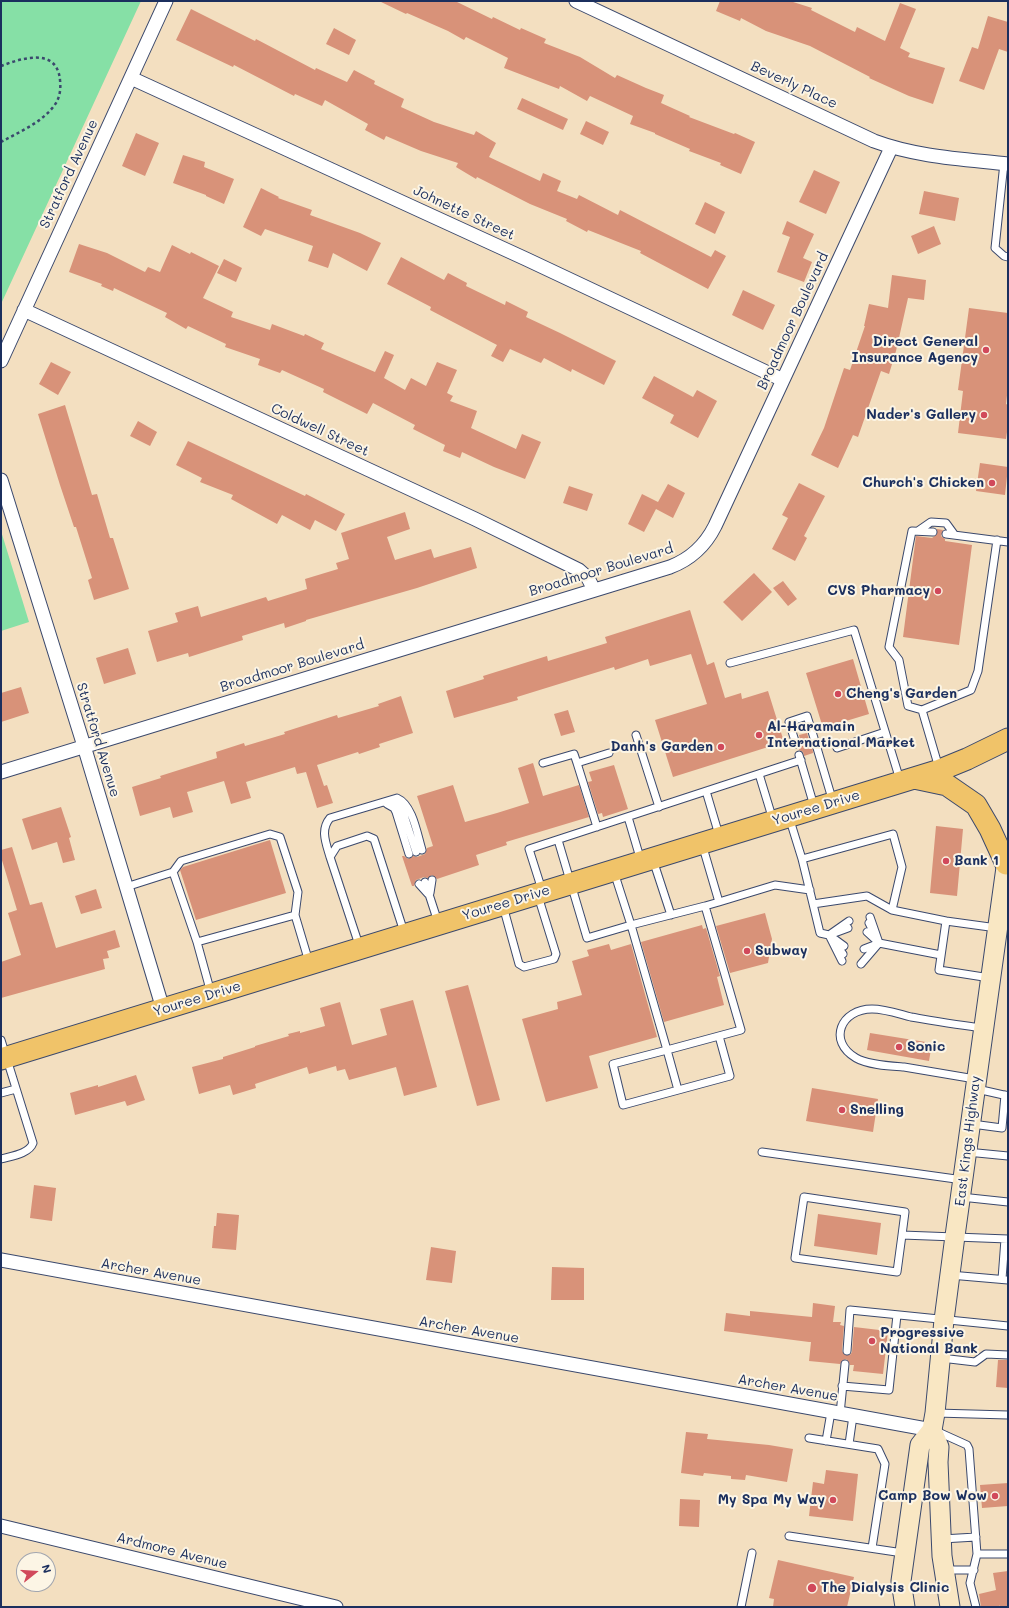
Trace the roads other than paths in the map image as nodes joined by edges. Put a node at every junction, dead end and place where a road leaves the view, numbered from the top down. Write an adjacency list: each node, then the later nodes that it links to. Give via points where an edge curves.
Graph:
1 (166, 1): 3 (street, Stratford Avenue)
2 (576, 1): 4 (street, Beverly Place)
3 (131, 78): 7 (street, Stratford Avenue); 9 (street, Johnette Street)
4 (891, 148): 5 (street, Beverly Place, via 917,154); 9 (street, Broadmoor Boulevard)
5 (1006, 163): 6 (lane, via 995,248)
6 (1008, 257)
7 (24, 310): 8 (street, Stratford Avenue); 15 (street, Coldwell Street, via 475,519 579,570 588,578)
8 (1, 361)
9 (783, 380): 15 (street, Broadmoor Boulevard, via 716,526 704,544 682,563)
10 (1, 480): 23 (street, Stratford Avenue)
11 (918, 531): 12 (lane); 13 (lane, via 931,522 946,523 950,534); 17 (lane, via 912,531 889,647 899,660 908,706)
12 (933, 532)
13 (997, 540): 14 (lane); 17 (lane, via 978,671 971,690)
14 (1008, 542)
15 (594, 590): 23 (street, Broadmoor Boulevard)
16 (730, 663): 18 (lane, via 854,630)
17 (922, 710): 29 (lane)
18 (885, 732): 25 (lane); 32 (lane)
19 (636, 735): 36 (lane)
20 (814, 738): 22 (lane, via 807,716 789,722)
21 (1008, 739): 29 (main road, Youree Drive)
22 (796, 744)
23 (84, 746): 30 (street, Broadmoor Boulevard); 49 (street, Stratford Avenue)
24 (817, 748): 35 (lane)
25 (836, 748)
26 (609, 752): 27 (lane)
27 (577, 762): 28 (lane, via 574,754); 39 (lane)
28 (543, 763)
29 (940, 770): 32 (main road, Youree Drive)
30 (1, 772)
31 (759, 774): 33 (lane); 35 (lane, via 800,758); 38 (lane)
32 (907, 780): 35 (main road, Youree Drive); 43 (main road, via 947,785 976,805)
33 (706, 791): 36 (lane); 41 (lane)
34 (384, 802): 34 (lane, via 397,798 404,801 408,807 416,852 394,808); 42 (lane, via 330,818 326,822 324,835)
35 (824, 805): 38 (main road, Youree Drive)
36 (659, 807): 37 (lane)
37 (628, 817): 39 (lane); 44 (lane)
38 (781, 819): 41 (main road, Youree Drive); 45 (lane)
39 (597, 827): 40 (lane)
40 (558, 840): 48 (lane); 51 (lane, via 529,849)
41 (711, 840): 44 (main road, Youree Drive); 53 (lane)
42 (330, 857): 66 (lane, via 337,846 367,836 374,839); 71 (lane)
43 (1007, 859): 64 (main road, East Kings Highway)
44 (647, 860): 46 (main road, Youree Drive); 59 (lane)
45 (802, 860): 50 (lane); 57 (lane, via 893,834 902,867)
46 (614, 870): 48 (main road, Youree Drive); 63 (lane)
47 (173, 872): 49 (lane); 58 (lane, via 181,861 270,834 280,837 298,892); 68 (lane)
48 (571, 883): 51 (main road, Youree Drive); 63 (lane, via 587,938)
49 (126, 887): 79 (street, Stratford Avenue)
50 (810, 890): 53 (lane, via 775,885); 55 (lane)
51 (540, 893): 54 (main road, Youree Drive); 54 (lane, via 556,954 554,959 524,967 519,964)
52 (430, 895): 52 (lane, via 425,882); 62 (lane)
53 (719, 902): 56 (lane)
54 (502, 904): 62 (main road, Youree Drive)
55 (814, 904): 57 (lane, via 866,896); 67 (lane, via 820,933)
56 (706, 906): 59 (lane); 81 (lane, via 741,1030)
57 (892, 910): 61 (lane)
58 (295, 915): 68 (lane); 76 (lane)
59 (671, 915): 63 (lane)
60 (869, 920): 69 (lane)
61 (946, 921): 64 (lane); 73 (lane)
62 (439, 924): 66 (main road, Youree Drive)
63 (631, 925): 82 (lane)
64 (997, 928): 77 (main road, East Kings Highway)
65 (867, 932): 69 (lane)
66 (405, 934): 71 (main road, Youree Drive)
67 (829, 935): 67 (lane, via 849,921); 70 (lane); 74 (lane)
68 (197, 942): 78 (lane)
69 (879, 943): 72 (lane); 73 (lane); 75 (lane)
70 (844, 946)
71 (360, 948): 76 (main road, Youree Drive)
72 (864, 949)
73 (941, 955): 77 (lane, via 939,970)
74 (842, 957)
75 (862, 961)
76 (310, 964): 78 (main road, Youree Drive)
77 (990, 978): 80 (main road, East Kings Highway)
78 (212, 994): 79 (main road, Youree Drive)
79 (163, 1009): 83 (main road, Youree Drive)
80 (983, 1028): 84 (main road, East Kings Highway); 84 (lane, via 946,1024 873,1009 860,1010 849,1016 841,1025 840,1039 846,1051 858,1059)
81 (719, 1036): 82 (lane); 86 (lane, via 730,1076)
82 (667, 1050): 86 (lane); 86 (lane, via 613,1064 623,1105)
83 (3, 1052): 85 (lane)
84 (975, 1084): 88 (lane); 89 (main road, East Kings Highway)
85 (16, 1089): 87 (lane); 93 (lane, via 33,1143 26,1151)
86 (678, 1090)
87 (1, 1093)
88 (1006, 1096): 89 (lane, via 1002,1128)
89 (970, 1124): 91 (main road, East Kings Highway)
90 (762, 1152): 94 (lane)
91 (966, 1152): 92 (lane); 94 (main road, East Kings Highway)
92 (1008, 1156)
93 (1, 1159)
94 (962, 1188): 95 (lane); 97 (main road, East Kings Highway)
95 (1008, 1202)
96 (902, 1234): 96 (lane, via 905,1212 804,1198 795,1258 897,1272); 97 (lane)
97 (955, 1236): 98 (lane); 100 (main road, East Kings Highway)
98 (1007, 1239): 101 (lane)
99 (1, 1260): 110 (street, Archer Avenue)
100 (950, 1275): 101 (lane); 103 (main road, East Kings Highway)
101 (1005, 1280)
102 (897, 1315): 103 (lane); 105 (lane, via 850,1310); 109 (lane, via 889,1390)
103 (944, 1320): 104 (lane); 107 (main road, East Kings Highway)
104 (1008, 1326)
105 (847, 1351)
106 (1008, 1355): 107 (lane, via 986,1354 975,1362)
107 (940, 1358): 113 (main road, East Kings Highway)
108 (845, 1364): 109 (lane)
109 (842, 1386): 110 (lane)
110 (835, 1413): 112 (street, Archer Avenue); 115 (lane)
111 (1008, 1415): 113 (lane)
112 (853, 1416): 113 (street, Archer Avenue); 116 (lane)
113 (934, 1421): 119 (lane, via 969,1448); 120 (main road, East Kings Highway, via 939,1447); 123 (main road, via 920,1445)
114 (810, 1438): 115 (lane)
115 (826, 1441): 116 (lane)
116 (849, 1444): 121 (lane, via 878,1449 885,1464)
117 (1, 1526): 129 (street, Ardmore Avenue)
118 (789, 1536): 121 (lane)
119 (976, 1537): 120 (lane); 124 (lane)
120 (941, 1539): 126 (main road, East Kings Highway)
121 (872, 1548): 123 (lane)
122 (752, 1553): 130 (lane)
123 (906, 1553): 128 (main road)
124 (977, 1554): 125 (lane); 127 (lane)
125 (1008, 1554)
126 (944, 1570): 127 (lane); 133 (main road, East Kings Highway)
127 (974, 1570): 134 (lane, via 971,1588)
128 (901, 1581): 131 (main road); 132 (main road)
129 (336, 1607)
130 (741, 1607)
131 (895, 1607)
132 (905, 1607)
133 (950, 1607)
134 (976, 1607)

